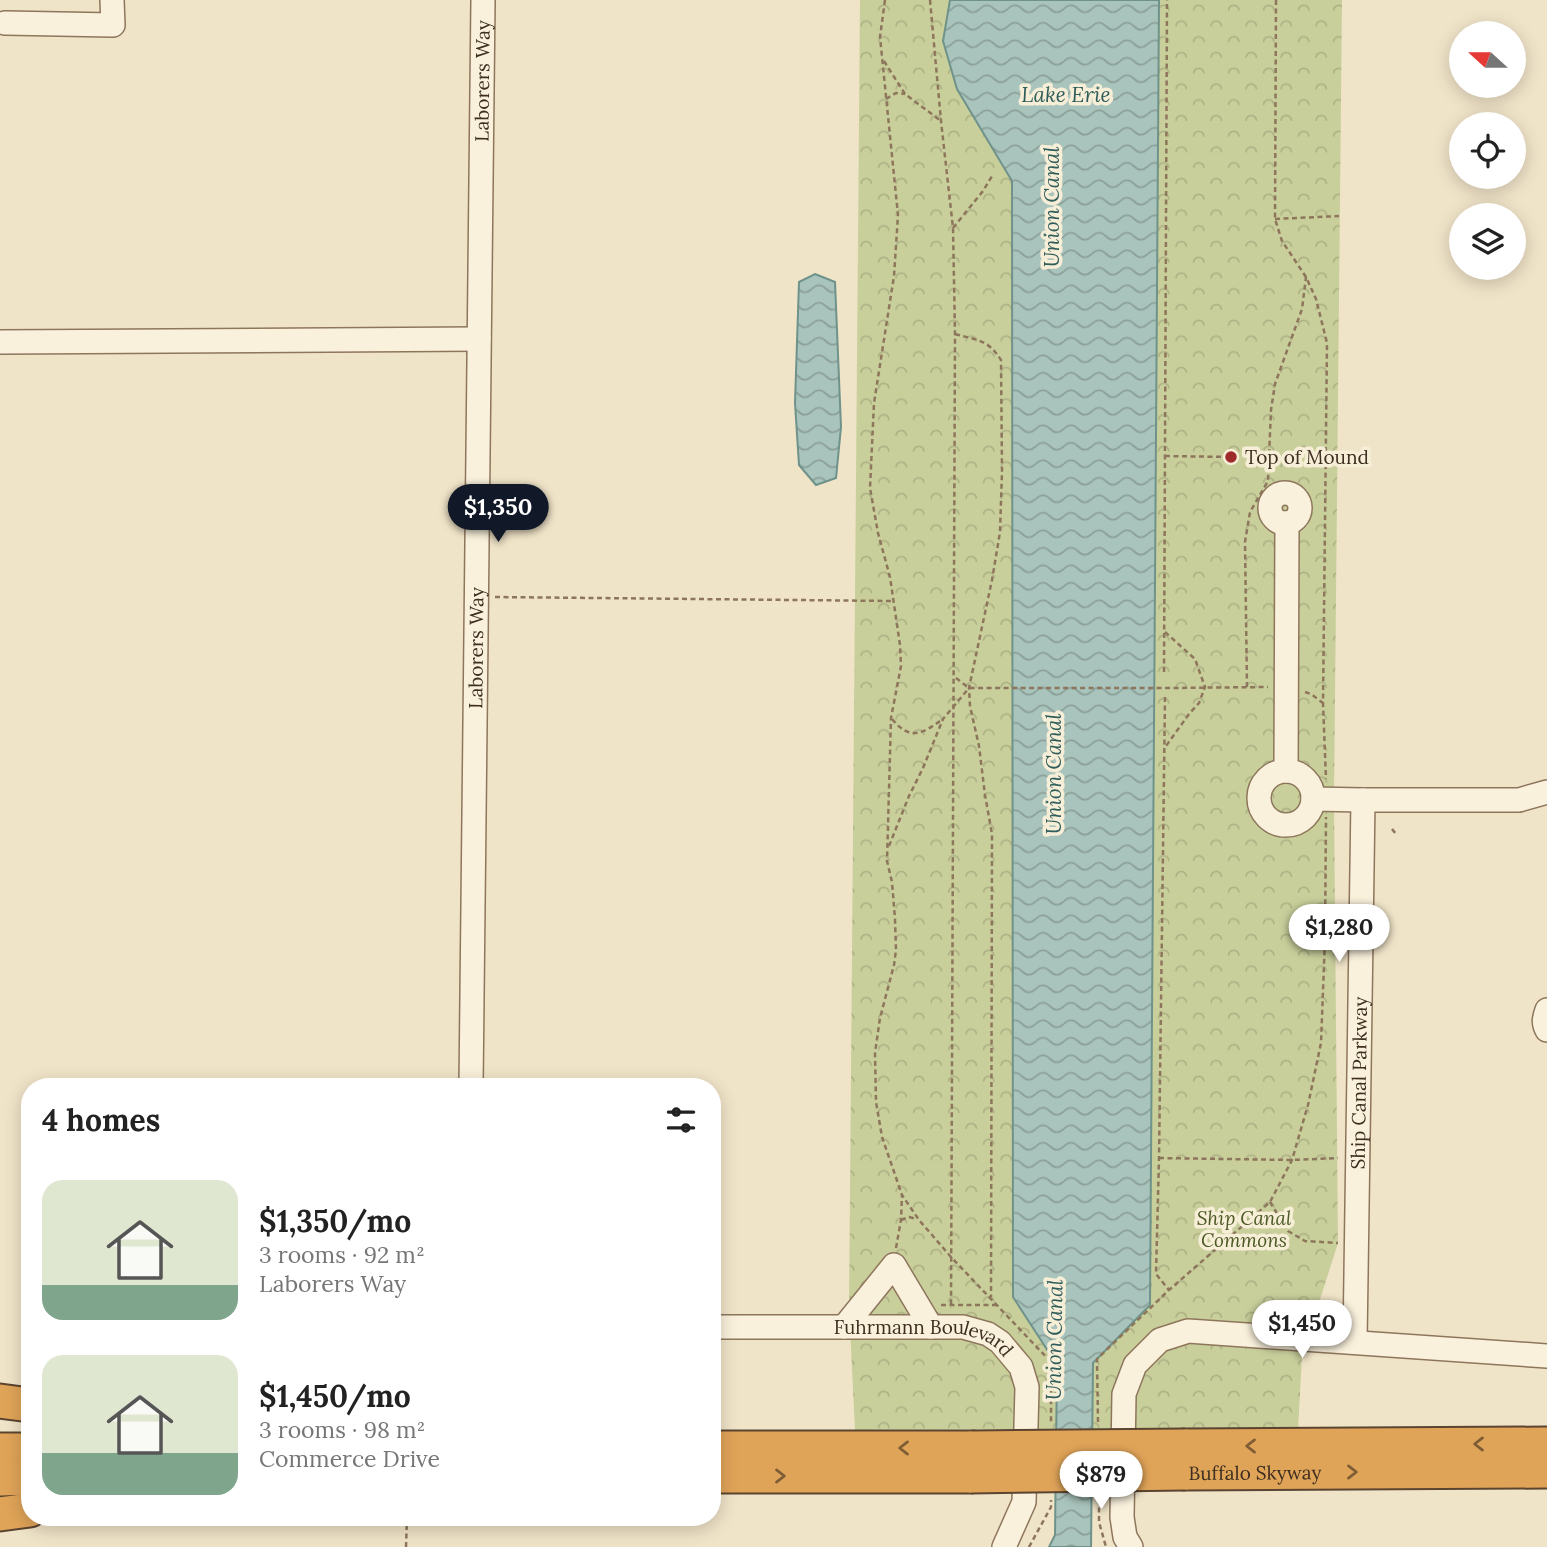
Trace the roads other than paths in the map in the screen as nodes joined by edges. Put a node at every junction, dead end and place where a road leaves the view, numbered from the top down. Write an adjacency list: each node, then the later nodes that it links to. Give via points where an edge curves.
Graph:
1 (112, 0): 3 (street, via 113,25)
2 (483, 0): 4 (street, Laborers Way)
3 (5, 23)
4 (479, 339): 5 (street); 13 (street, Laborers Way)
5 (0, 342)
6 (1287, 523): 7 (street)
7 (1286, 771): 9 (street, via 1308,782); 9 (street, via 1263,782 1258,799 1264,815 1287,833 1308,815)
8 (1547, 792): 10 (street, via 1519,800)
9 (1313, 799): 10 (street)
10 (1363, 800): 17 (street, Ship Canal Parkway)
11 (1547, 1010): 12 (street)
12 (1547, 1030)
13 (471, 1078)
14 (721, 1326): 15 (street, Fuhrmann Boulevard)
15 (844, 1327): 16 (street, Fuhrmann Boulevard); 16 (street, via 894,1265)
16 (932, 1327): 33 (street, Fuhrmann Boulevard, via 963,1327 988,1334 1021,1367 1027,1387 1024,1502)
17 (1355, 1342): 18 (street); 34 (street, via 1188,1331 1160,1340 1135,1365 1125,1394 1122,1517)
18 (1547, 1356)
19 (0, 1401): 20 (highway)
20 (21, 1404)
21 (1547, 1444): 25 (highway, Buffalo Skyway, one-way to 25)
22 (721, 1448): 26 (highway, Buffalo Skyway, one-way to 22)
23 (0, 1450): 24 (highway)
24 (21, 1450)
25 (1185, 1460): 26 (highway, Buffalo Skyway, bridge); 27 (highway, Buffalo Skyway, one-way to 27)
26 (971, 1462): 28 (highway, Buffalo Skyway, one-way to 26)
27 (1547, 1471)
28 (721, 1476)
29 (21, 1478): 30 (highway)
30 (0, 1479)
31 (21, 1511): 32 (highway)
32 (0, 1514)
33 (1004, 1547)
34 (1131, 1547)

